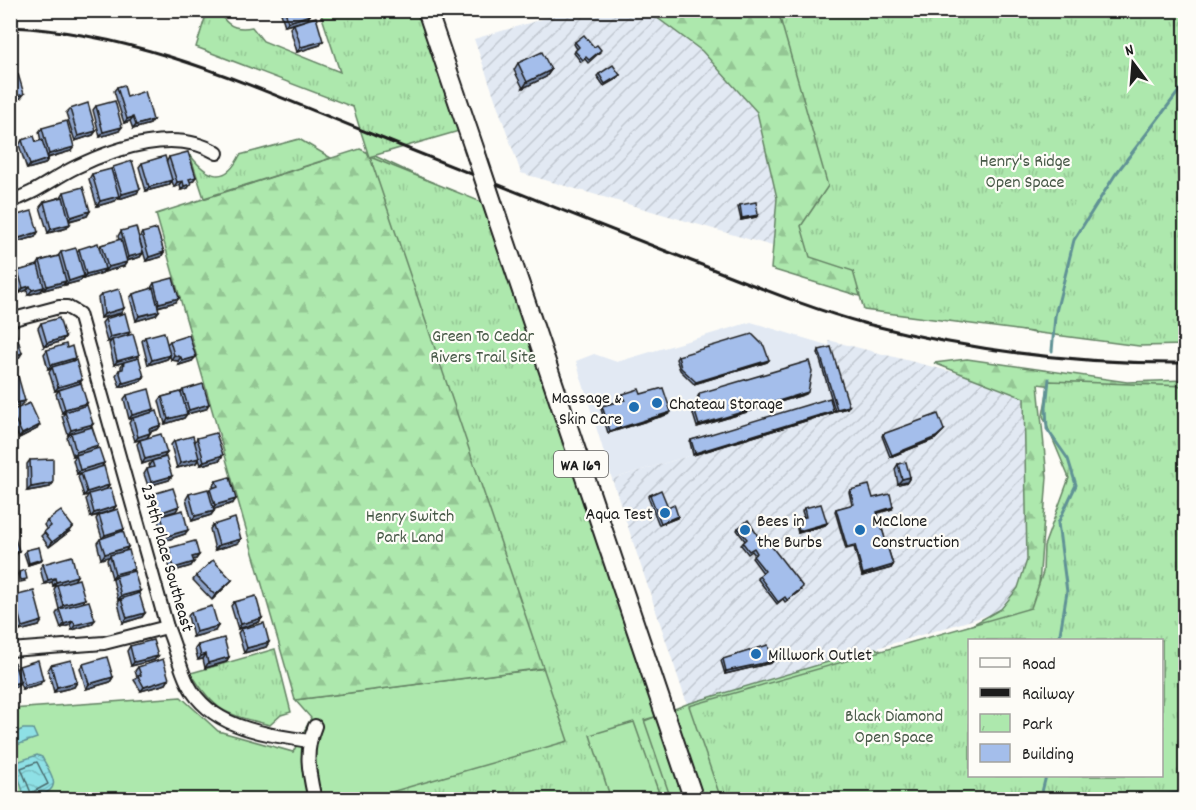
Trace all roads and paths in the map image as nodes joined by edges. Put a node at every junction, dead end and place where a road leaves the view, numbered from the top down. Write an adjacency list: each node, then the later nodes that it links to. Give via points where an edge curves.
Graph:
1 (427, 10): 10 (main road, WA 169, bridge)
2 (217, 153): 3 (street, via 199,144 170,141 122,150 75,167 36,191)
3 (10, 201)
4 (10, 320): 5 (street, 239th Place Southeast, via 59,307 79,314)
5 (167, 627): 6 (street, via 104,643); 8 (street, 239th Place Southeast, via 187,682 210,711 238,726)
6 (10, 651)
7 (315, 726): 8 (street)
8 (309, 741): 9 (street, via 307,761)
9 (315, 800)
10 (694, 800)

